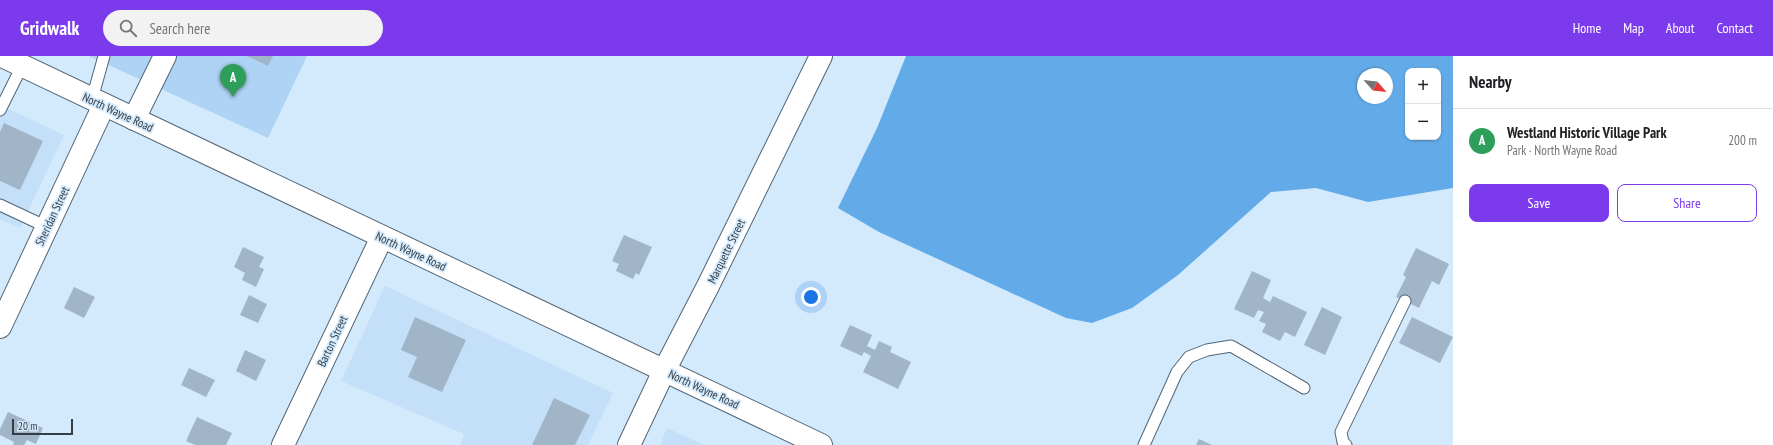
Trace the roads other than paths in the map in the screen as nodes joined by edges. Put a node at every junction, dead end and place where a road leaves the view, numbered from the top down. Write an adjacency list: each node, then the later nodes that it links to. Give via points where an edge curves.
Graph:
1 (104, 56): 5 (lane)
2 (165, 56): 7 (street)
3 (821, 56): 13 (street, Marquette Street)
4 (10, 59): 5 (street, North Wayne Road); 6 (lane)
5 (98, 102): 7 (street, North Wayne Road); 9 (street, Sheridan Street)
6 (0, 110)
7 (134, 119): 10 (street, North Wayne Road)
8 (0, 206): 9 (lane)
9 (47, 227): 12 (street, Sheridan Street)
10 (382, 237): 13 (street, North Wayne Road); 16 (street, Barton Street)
11 (1405, 301): 19 (lane, via 1341,432)
12 (0, 327)
13 (664, 370): 15 (street, North Wayne Road); 17 (street, Marquette Street)
14 (1304, 388): 18 (lane, via 1231,346 1207,350 1189,358 1177,372)
15 (815, 444)
16 (283, 445)
17 (629, 445)
18 (1144, 445)
19 (1346, 445)

